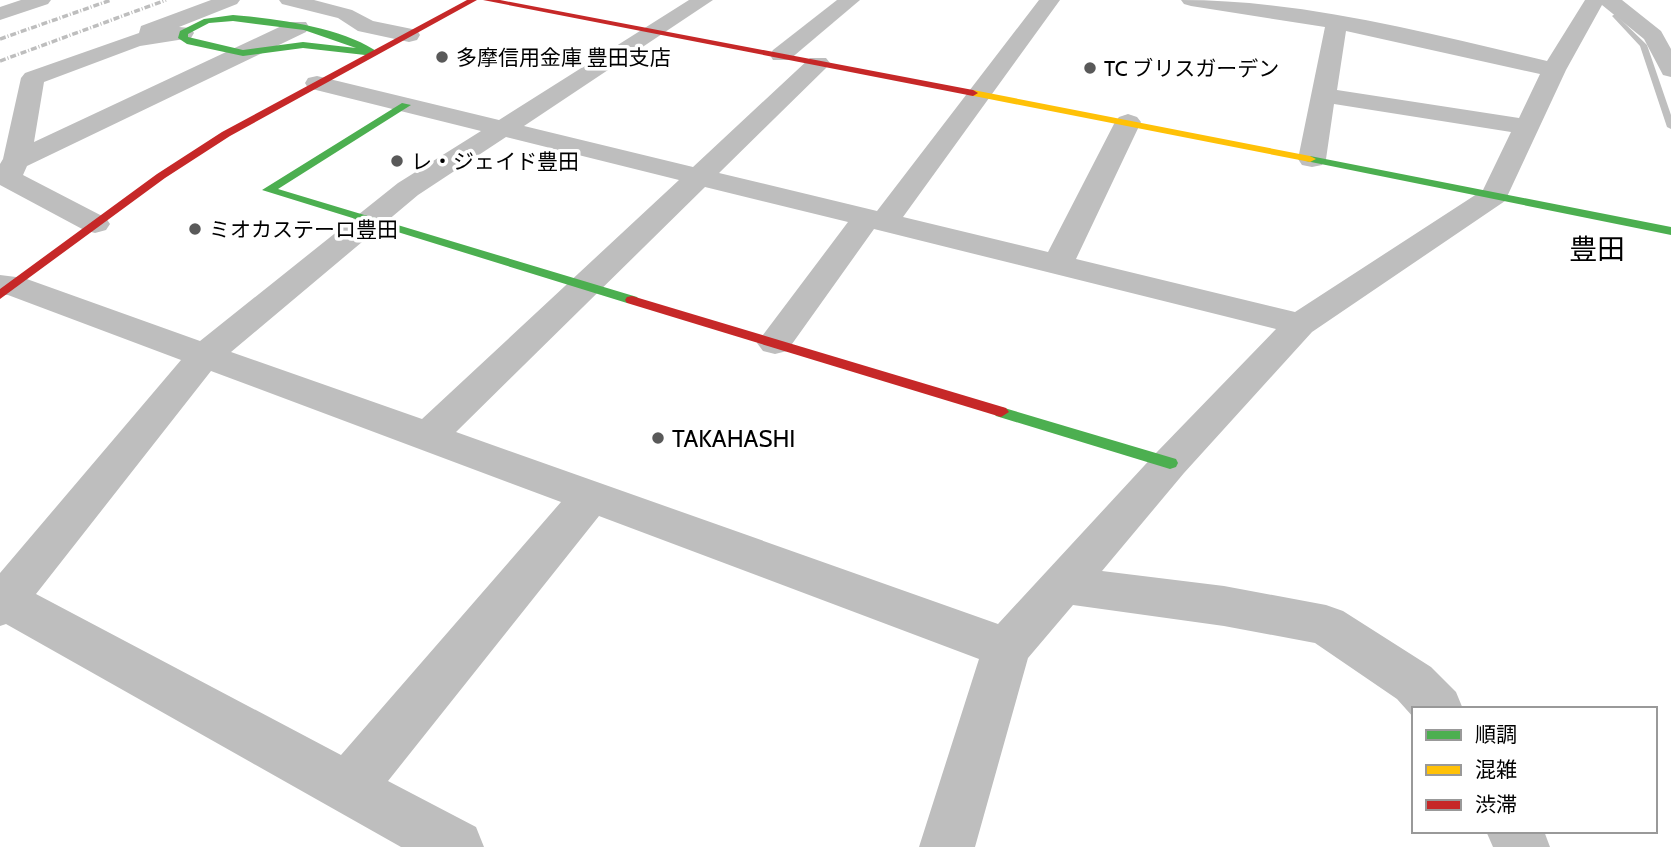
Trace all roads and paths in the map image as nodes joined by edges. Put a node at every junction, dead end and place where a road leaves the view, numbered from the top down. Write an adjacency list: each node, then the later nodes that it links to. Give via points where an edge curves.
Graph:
1 (41, 0): 13 (street)
2 (289, 0): 18 (street, via 345,14 366,26)
3 (473, 0): 18 (street)
4 (487, 0): 16 (street)
5 (703, 0): 16 (street)
6 (850, 0): 23 (street)
7 (1050, 0): 28 (street)
8 (1191, 0): 14 (street)
9 (1595, 0): 25 (street)
10 (1609, 0): 19 (street)
11 (266, 4): 12 (street)
12 (232, 9): 15 (street); 17 (street); 20 (street, via 142,34)
13 (0, 14)
14 (1337, 22): 25 (street); 29 (street)
15 (298, 27): 21 (street); 22 (street, via 347,38)
16 (653, 31): 23 (street); 35 (street)
17 (183, 33): 20 (street); 21 (street, via 190,42)
18 (409, 34): 22 (street)
19 (1662, 37): 26 (street)
20 (136, 40): 30 (street, via 33,78)
21 (243, 53): 22 (street, via 303,45); 37 (street)
22 (374, 53): 27 (street)
23 (781, 55): 24 (street)
24 (818, 63): 28 (street); 38 (street)
25 (1554, 70): 34 (street)
26 (1671, 70)
27 (317, 83): 31 (street); 42 (street, via 160,176)
28 (979, 95): 33 (street); 41 (street)
29 (1323, 95): 34 (street); 36 (street)
30 (31, 99): 32 (street); 37 (street)
31 (406, 105): 35 (street); 40 (street, via 268,190)
32 (0, 109)
33 (1128, 122): 36 (street); 44 (street)
34 (1526, 127): 39 (street)
35 (504, 129): 38 (street); 40 (street, via 408,189)
36 (1312, 159): 39 (street)
37 (17, 160): 42 (street, via 9,171 10,179)
38 (699, 176): 41 (street); 45 (street)
39 (1495, 195): 43 (street); 47 (street)
40 (369, 220): 45 (street); 49 (street)
41 (876, 220): 44 (street); 48 (street)
42 (95, 225): 46 (street)
43 (1671, 231)
44 (1058, 264): 47 (street)
45 (585, 286): 48 (street); 50 (street)
46 (4, 289): 49 (street)
47 (1300, 324): 51 (street)
48 (775, 343): 51 (street)
49 (205, 355): 50 (street); 54 (street)
50 (427, 437): 52 (street)
51 (1170, 463): 53 (street)
52 (591, 496): 55 (street); 57 (street)
53 (1061, 585): 55 (street); 56 (street, via 1224,606 1326,625 1413,683)
54 (3, 603): 57 (street)
55 (1007, 648): 59 (street)
56 (1436, 707)
57 (348, 788): 58 (street)
58 (456, 847)
59 (947, 847)

